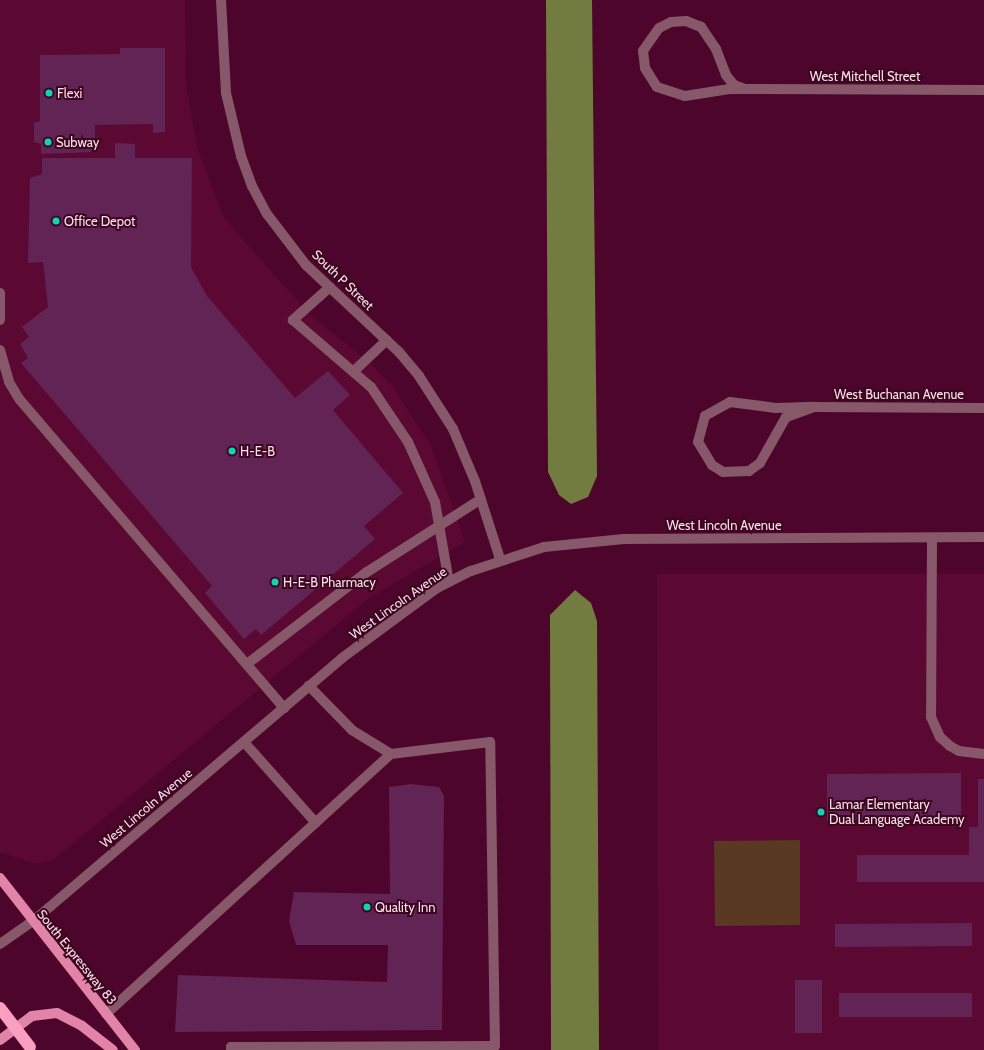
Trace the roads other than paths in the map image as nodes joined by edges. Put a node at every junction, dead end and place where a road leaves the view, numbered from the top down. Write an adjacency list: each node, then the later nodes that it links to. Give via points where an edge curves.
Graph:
1 (221, 0): 4 (street, South P Street, via 225,86 241,156 267,214 306,265)
2 (745, 89): 2 (street, West Mitchell Street, via 734,85 726,75 716,49 701,26 686,21 671,22 659,28 643,51 648,77 670,94 685,96); 3 (street, West Mitchell Street)
3 (984, 90)
4 (330, 287): 7 (street, South P Street); 9 (street, via 294,320)
5 (0, 293): 6 (street)
6 (0, 320)
7 (386, 340): 9 (street); 12 (street, South P Street, via 419,376 453,429)
8 (0, 350): 18 (street, via 9,382 20,400)
9 (354, 371): 13 (street, via 371,387 408,442 435,502)
10 (814, 407): 10 (street, West Buchanan Avenue, via 776,408 730,402 705,416 698,442 712,465 723,472 749,471 760,463 786,417); 11 (street, West Buchanan Avenue)
11 (984, 408)
12 (481, 499): 13 (street); 16 (street, South P Street)
13 (438, 526): 17 (street); 18 (street, via 367,572)
14 (932, 538): 15 (street, West Lincoln Avenue); 16 (street, West Lincoln Avenue, via 624,539 544,547); 23 (street, via 930,717 940,737 950,746 959,751)
15 (984, 538)
16 (500, 559): 17 (street, West Lincoln Avenue)
17 (449, 582): 19 (street, West Lincoln Avenue)
18 (247, 664): 20 (street)
19 (309, 686): 20 (street, West Lincoln Avenue); 22 (street, via 352,730)
20 (284, 708): 21 (street, West Lincoln Avenue)
21 (244, 742): 24 (street); 26 (street, West Lincoln Avenue)
22 (391, 754): 24 (street); 35 (street, via 490,742 495,1046 231,1047)
23 (984, 754)
24 (316, 823): 30 (street)
25 (0, 878): 26 (main road, South Expressway 83)
26 (32, 922): 27 (street, West Lincoln Avenue); 28 (street); 30 (main road, South Expressway 83)
27 (0, 944)
28 (0, 950)
29 (0, 1008): 32 (highway, bridge)
30 (106, 1014): 34 (main road, South Expressway 83)
31 (0, 1040): 33 (main road, via 32,1016 57,1013 82,1026)
32 (30, 1047)
33 (113, 1050)
34 (135, 1050)
35 (231, 1050)

